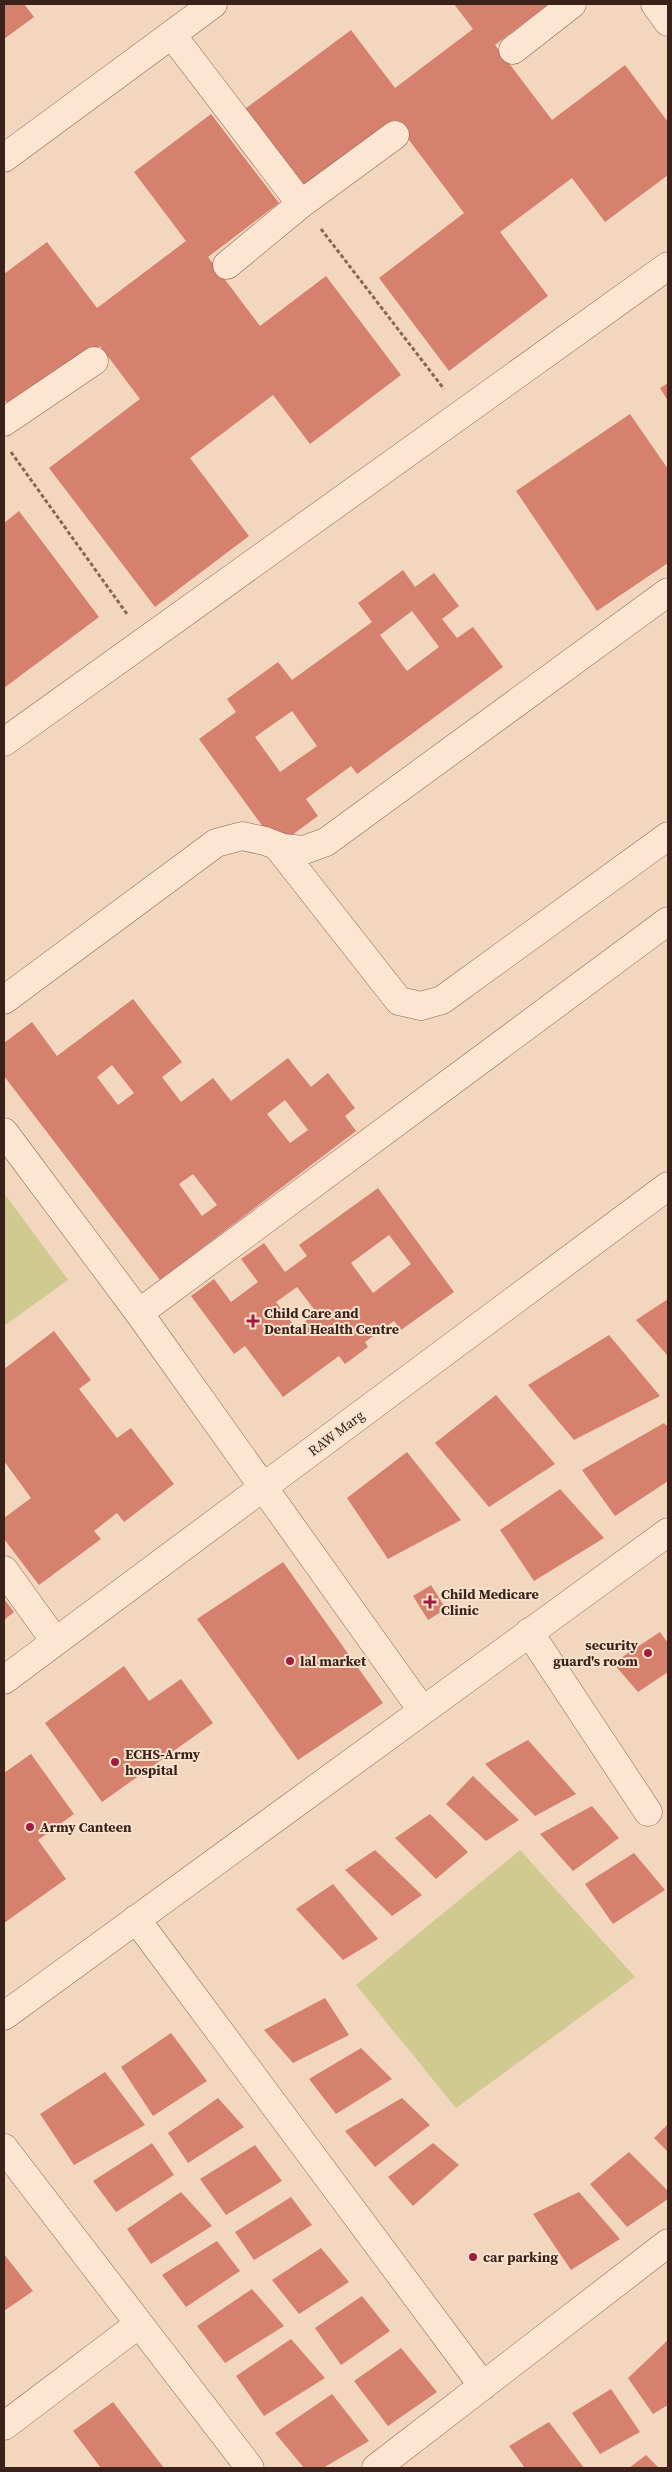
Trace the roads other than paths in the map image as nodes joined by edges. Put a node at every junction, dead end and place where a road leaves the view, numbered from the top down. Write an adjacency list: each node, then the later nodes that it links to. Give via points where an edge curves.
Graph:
1 (213, 4): 5 (street)
2 (572, 4): 6 (street)
3 (654, 4): 4 (street)
4 (668, 22)
5 (172, 35): 8 (street); 9 (street)
6 (514, 50)
7 (395, 135): 9 (street)
8 (4, 158)
9 (301, 204): 10 (street)
10 (227, 266)
11 (668, 266): 15 (street)
12 (94, 361): 13 (street)
13 (4, 422)
14 (668, 592): 17 (street, via 326,842 304,850)
15 (4, 742)
16 (668, 836): 17 (street, via 442,1000 422,1006 399,1001)
17 (278, 847): 19 (street, via 242,836 216,843)
18 (668, 921): 22 (street)
19 (4, 1000)
20 (4, 1132): 22 (street)
21 (668, 1186): 23 (street, RAW Marg)
22 (139, 1313): 23 (street)
23 (263, 1487): 27 (street, RAW Marg); 29 (street)
24 (668, 1532): 26 (street)
25 (4, 1570): 27 (street)
26 (529, 1632): 29 (street); 30 (street)
27 (55, 1641): 28 (street, RAW Marg)
28 (4, 1680)
29 (422, 1710): 31 (street)
30 (648, 1812)
31 (136, 1919): 32 (street); 36 (street)
32 (4, 2016)
33 (4, 2148): 35 (street)
34 (668, 2243): 36 (street)
35 (139, 2324): 37 (street); 38 (street)
36 (483, 2386): 39 (street)
37 (4, 2426)
38 (250, 2468)
39 (376, 2468)

